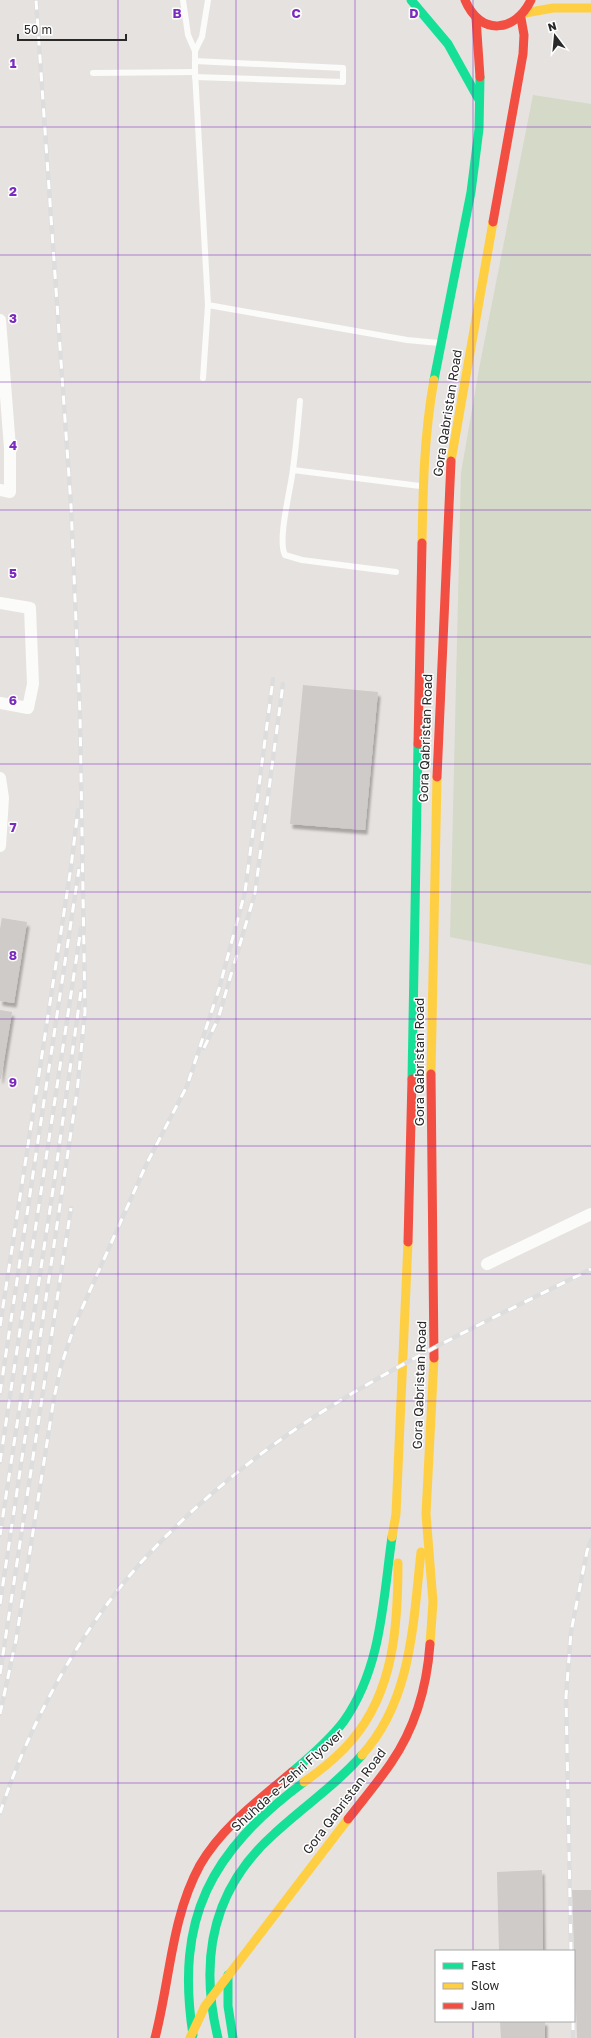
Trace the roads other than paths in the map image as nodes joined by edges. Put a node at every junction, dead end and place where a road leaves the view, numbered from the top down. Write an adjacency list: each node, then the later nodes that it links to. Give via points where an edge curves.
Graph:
1 (183, 0): 10 (lane, via 188,35)
2 (208, 0): 10 (lane, via 202,37)
3 (411, 0): 14 (main road, via 448,44)
4 (454, 0): 6 (main road)
5 (531, 0): 8 (main road)
6 (466, 3): 9 (main road)
7 (591, 8): 8 (main road, via 553,8)
8 (523, 16): 9 (main road, via 512,24 501,27 490,26); 33 (main road, Gora Qabristan Road, via 523,54 449,470 438,723 431,1037 435,1347)
9 (476, 18): 14 (main road, Gora Qabristan Road, via 481,86)
10 (195, 51): 11 (lane)
11 (195, 61): 13 (lane); 13 (lane, via 343,68 343,82)
12 (93, 73): 13 (lane)
13 (195, 74): 15 (lane)
14 (479, 101): 18 (main road, Gora Qabristan Road, via 479,129 471,192)
15 (208, 305): 18 (lane); 19 (lane)
16 (0, 320): 17 (street)
17 (0, 336): 21 (street)
18 (442, 344): 23 (main road, Gora Qabristan Road, via 430,401)
19 (203, 378)
20 (300, 401): 22 (lane)
21 (5, 449): 24 (street, via 10,492)
22 (293, 470): 23 (lane); 25 (lane, via 283,532 285,555 302,560)
23 (423, 486): 32 (main road, Gora Qabristan Road, via 408,1266)
24 (0, 490)
25 (396, 572)
26 (0, 603): 27 (street, via 30,608 33,684 28,708)
27 (0, 703)
28 (0, 778): 29 (street, via 3,798)
29 (0, 846)
30 (591, 1214): 31 (street)
31 (487, 1264)
32 (396, 1514): 35 (main road, Gora Qabristan Road, via 389,1549 383,1612 367,1680 357,1702 344,1721 315,1752 248,1809 200,1865 186,1897 174,1943); 37 (main road, Shuhda-e-Zehri Flyover, via 399,1598 396,1633 379,1696 361,1729 346,1746 246,1831 210,1880 190,1939 186,1965 189,2016)
33 (426, 1514): 34 (main road, Gora Qabristan Road, via 433,1602 428,1668 415,1718 392,1762); 38 (main road, via 406,1672 382,1730 358,1760 333,1785 307,1805 255,1853 231,1885 221,1906 210,1954 209,1986)
34 (228, 1975): 36 (main road, Gora Qabristan Road, via 205,2006); 39 (main road, via 228,2006)
35 (155, 2038)
36 (190, 2038)
37 (194, 2038)
38 (218, 2038)
39 (233, 2038)

